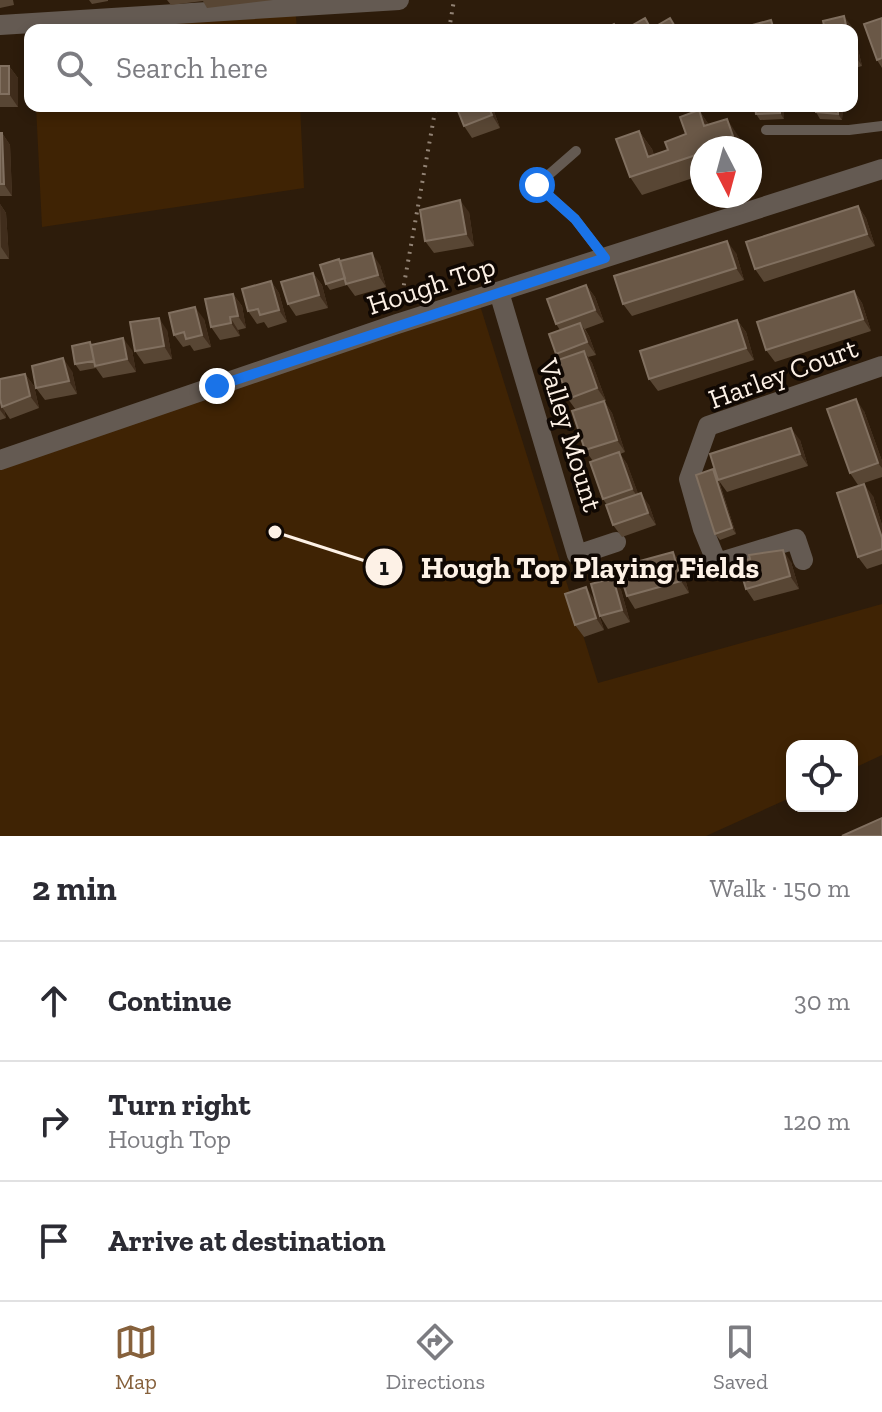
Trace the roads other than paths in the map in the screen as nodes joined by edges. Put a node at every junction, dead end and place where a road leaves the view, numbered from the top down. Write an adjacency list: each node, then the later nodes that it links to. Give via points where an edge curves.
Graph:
1 (399, 0): 2 (street)
2 (0, 25)
3 (882, 126): 4 (lane)
4 (766, 130)
5 (576, 151): 7 (lane, via 537,185 575,219)
6 (882, 169): 7 (street, Hough Top)
7 (605, 258): 8 (street, Hough Top)
8 (499, 292): 10 (street, Hough Top); 11 (street, Valley Mount, via 577,555)
9 (882, 366): 12 (street, Harley Court, via 708,426 689,479 717,563 796,539)
10 (0, 460)
11 (616, 542)
12 (803, 560)

